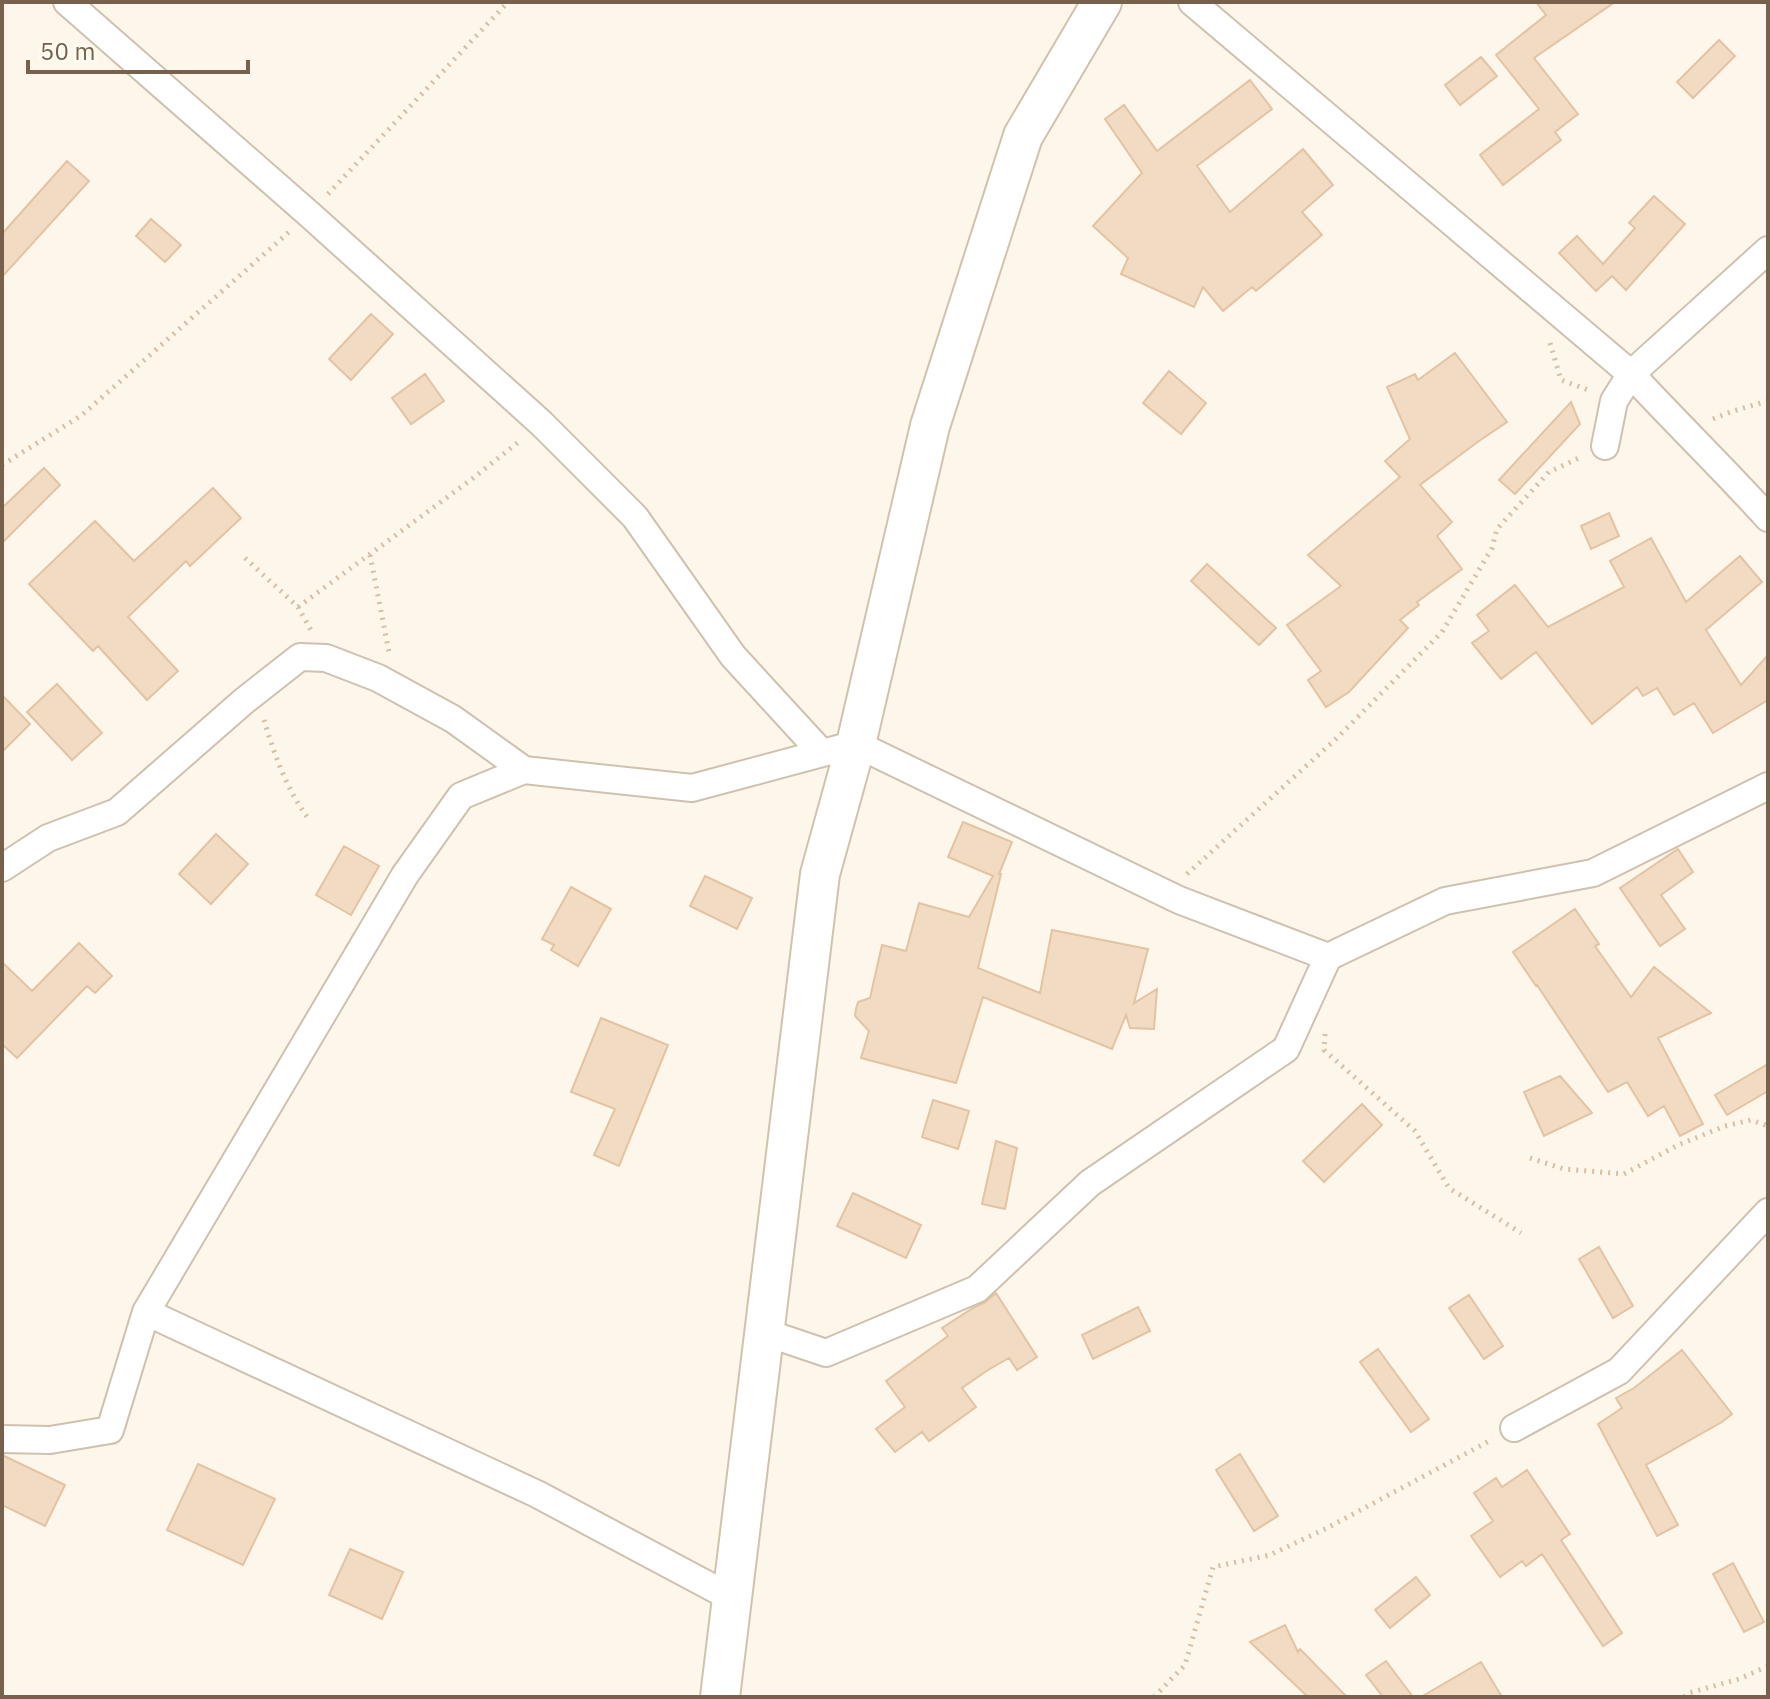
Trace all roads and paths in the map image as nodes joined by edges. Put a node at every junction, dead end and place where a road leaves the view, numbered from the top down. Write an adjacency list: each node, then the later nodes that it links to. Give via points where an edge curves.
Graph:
1 (67, 2): 5 (street)
2 (508, 2): 5 (path)
3 (1102, 2): 20 (main road, via 1023,136 930,426)
4 (1192, 2): 7 (street)
5 (309, 214): 9 (street); 12 (path, via 82,415)
6 (1768, 250): 7 (street)
7 (1631, 374): 10 (street); 11 (street, via 1614,401)
8 (1768, 401): 10 (path, via 1711,420)
9 (541, 423): 16 (path); 20 (street, via 635,517 733,656)
10 (1699, 445): 13 (street)
11 (1605, 446): 25 (path, via 1549,472 1497,529 1492,548 1442,632 1337,738)
12 (2, 465)
13 (1768, 518)
14 (370, 555): 18 (path)
15 (245, 558): 16 (path)
16 (298, 607): 17 (path)
17 (326, 658): 18 (street); 24 (street, via 300,657 117,812 48,838)
18 (396, 688): 21 (street, via 453,719)
19 (261, 711): 23 (path, via 286,779)
20 (839, 749): 21 (street, via 692,788); 25 (street); 33 (main road)
21 (524, 770): 32 (street, via 461,796 405,875)
22 (1768, 786): 26 (street, via 1593,873 1445,901)
23 (308, 818)
24 (2, 868)
25 (1166, 893): 26 (street)
26 (1328, 957): 33 (street, via 1286,1049 1090,1183 977,1289 826,1353)
27 (1325, 1034): 31 (path, via 1324,1050 1415,1131 1449,1188)
28 (1768, 1126): 29 (path, via 1751,1120 1725,1126 1624,1174 1564,1169)
29 (1530, 1158)
30 (1768, 1212): 34 (street, via 1619,1371)
31 (1521, 1233)
32 (146, 1312): 35 (street, via 110,1430 50,1440); 36 (street, via 537,1494)
33 (764, 1332): 36 (main road)
34 (1514, 1428): 39 (path, via 1270,1555 1213,1567 1185,1665)
35 (2, 1439)
36 (732, 1598): 38 (main road)
37 (1768, 1666): 40 (path)
38 (720, 1697)
39 (1154, 1697)
40 (1684, 1697)

